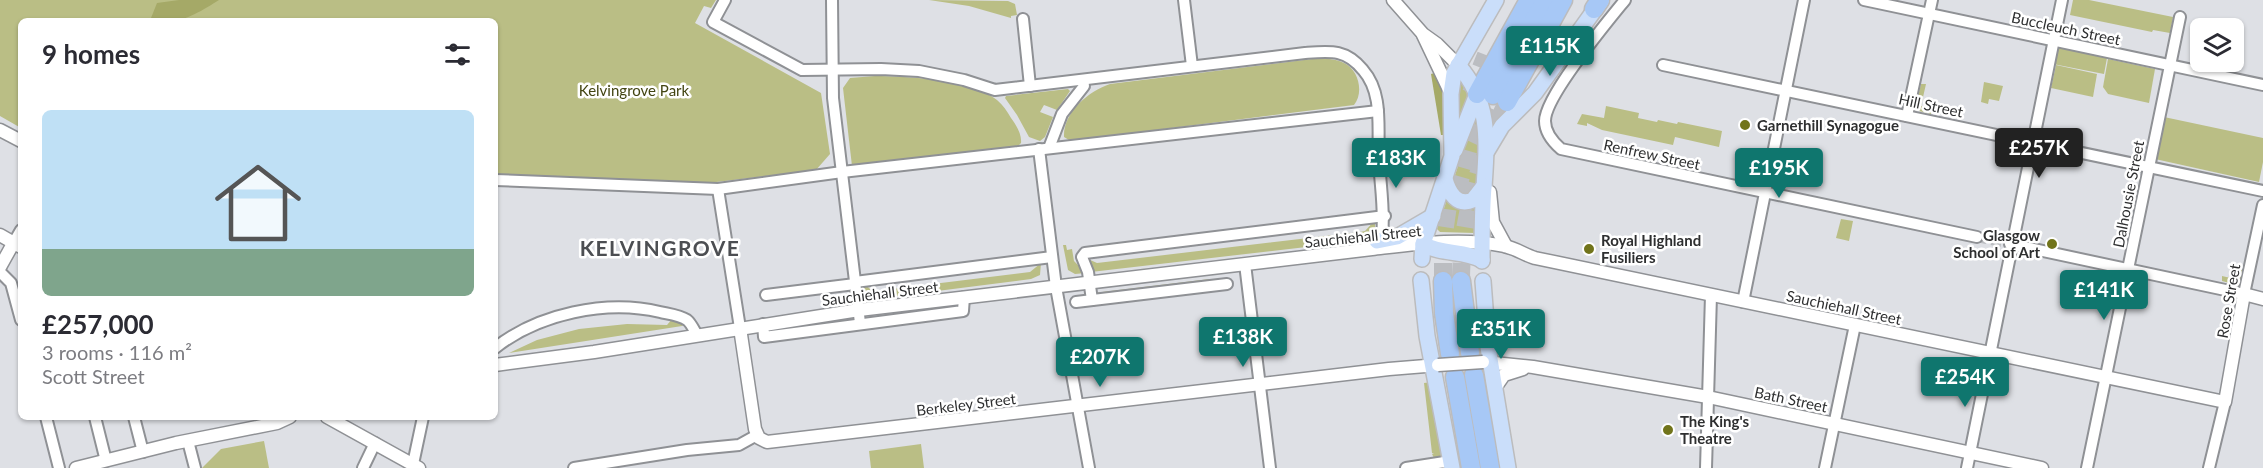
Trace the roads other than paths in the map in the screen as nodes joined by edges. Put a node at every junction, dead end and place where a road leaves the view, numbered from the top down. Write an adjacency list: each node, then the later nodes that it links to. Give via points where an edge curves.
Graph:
1 (725, 0): 28 (street, via 713,22 802,70)
2 (832, 0): 28 (street)
3 (1184, 0): 27 (street)
4 (1393, 0): 20 (street)
5 (1496, 0): 24 (main road)
6 (1517, 0): 23 (highway)
7 (1529, 0): 33 (highway)
8 (1546, 0): 33 (highway)
9 (1563, 0): 21 (highway)
10 (1569, 0): 21 (highway)
11 (1625, 0): 50 (street, Renfrew Street, via 1552,99 1545,119 1555,144 1567,151)
12 (1803, 0): 32 (street)
13 (1864, 0): 17 (street, Buccleuch Street)
14 (1932, 0): 17 (street)
15 (2062, 0): 22 (street)
16 (1599, 3): 41 (main road, via 1535,93 1502,126)
17 (1929, 14): 22 (street, Buccleuch Street); 36 (street)
18 (2180, 17): 26 (street, Dalhousie Street)
19 (1023, 19): 30 (street)
20 (1423, 34): 24 (street); 34 (street)
21 (1541, 39): 33 (highway)
22 (2053, 41): 26 (street, Buccleuch Street); 39 (street)
23 (1486, 55)
24 (1458, 65): 33 (main road); 34 (main road)
25 (1663, 65): 32 (street, Hill Street)
26 (2170, 65): 31 (street, Buccleuch Street); 43 (street, Dalhousie Street)
27 (1192, 66): 29 (street); 35 (street, via 1338,52 1353,58 1374,84)
28 (832, 69): 30 (street, via 919,71 995,90); 44 (street)
29 (1083, 80): 30 (street); 40 (street, via 1084,86 1062,114)
30 (1030, 86)
31 (2263, 86)
32 (1785, 91): 36 (street, Hill Street); 50 (street)
33 (1486, 92): 41 (main road); 42 (main road)
34 (1450, 94): 42 (main road)
35 (1378, 111): 40 (street); 52 (street)
36 (1907, 116): 39 (street, Hill Street)
37 (0, 130): 38 (street)
38 (18, 139)
39 (2032, 142): 43 (street, Hill Street); 58 (street)
40 (1044, 148): 44 (street); 62 (street)
41 (1487, 151): 45 (main road)
42 (1452, 156): 46 (main road)
43 (2149, 167): 49 (street, Hill Street); 67 (street, Dalhousie Street)
44 (842, 172): 48 (street); 74 (street)
45 (1485, 178): 46 (main road, via 1473,200 1461,201 1453,197); 59 (street, via 1490,186 1491,215); 61 (main road)
46 (1445, 179): 53 (main road)
47 (498, 180): 48 (street)
48 (718, 189): 89 (street)
49 (2263, 191)
50 (1766, 194): 55 (street, Renfrew Street); 83 (street)
51 (2263, 205): 76 (street, Rose Street)
52 (1385, 216): 56 (street, via 1383,236); 73 (street, via 1085,253 1082,255)
53 (1432, 216): 56 (main road, via 1397,237); 60 (main road)
54 (0, 234): 57 (street)
55 (1977, 237)
56 (1377, 241): 63 (street, via 1291,252)
57 (17, 244): 65 (street)
58 (2011, 244): 67 (street); 92 (street)
59 (1506, 246): 61 (street, Sauchiehall Street); 78 (street, Sauchiehall Street, via 1535,258)
60 (1422, 252): 61 (main road); 63 (street, Sauchiehall Street)
61 (1482, 255)
62 (1052, 257): 74 (street); 75 (street)
63 (1271, 261): 64 (street, Sauchiehall Street)
64 (1245, 264): 66 (street, Sauchiehall Street); 99 (street)
65 (0, 267)
66 (1213, 268): 73 (street, Sauchiehall Street); 81 (street, via 1221,285)
67 (2129, 269): 76 (street); 98 (street, Dalhousie Street)
68 (0, 272): 84 (street, via 11,283)
69 (1421, 280): 93 (main road, via 1427,336)
70 (1443, 280): 93 (highway)
71 (1461, 281): 94 (highway)
72 (1484, 281): 94 (main road)
73 (1090, 282): 75 (street, Sauchiehall Street); 81 (street)
74 (855, 283): 77 (street); 85 (street)
75 (1056, 286): 79 (street, Sauchiehall Street); 103 (street)
76 (2244, 294): 80 (street); 102 (street, Rose Street)
77 (766, 295)
78 (1711, 295): 83 (street, Sauchiehall Street); 101 (street)
79 (964, 297): 85 (street, Sauchiehall Street); 86 (street, via 963,311)
80 (2263, 299)
81 (1092, 300): 82 (street)
82 (1076, 302)
83 (1743, 302): 88 (street, Sauchiehall Street)
84 (18, 309)
85 (859, 310): 86 (street); 87 (street, Sauchiehall Street)
86 (860, 323): 87 (street, via 764,337)
87 (763, 324): 89 (street, Sauchiehall Street)
88 (1855, 325): 92 (street, Sauchiehall Street); 110 (street)
89 (740, 328): 90 (street, Sauchiehall Street); 111 (street)
90 (697, 335): 91 (street, via 689,321 680,317 643,309 606,309 550,320); 95 (street, Sauchiehall Street)
91 (498, 346)
92 (1990, 353): 98 (street, Sauchiehall Street); 115 (street)
93 (1441, 361): 94 (street, Bath Street, bridge); 99 (street, Berkeley Street); 118 (main road)
94 (1479, 363): 96 (street, Bath Street); 100 (main road); 130 (highway)
95 (498, 365)
96 (1533, 367): 100 (street, Bath Street, via 1504,375); 101 (street, Bath Street)
97 (1455, 377): 129 (highway)
98 (2108, 378): 102 (street, Sauchiehall Street); 136 (street, Dalhousie Street)
99 (1259, 385): 103 (street, Berkeley Street); 127 (street)
100 (1495, 388): 131 (main road)
101 (1708, 397): 110 (street, Bath Street); 132 (street)
102 (2225, 402): 137 (street)
103 (1077, 405): 111 (street, Berkeley Street, via 770,442); 126 (street)
104 (47, 420): 120 (street)
105 (96, 420): 117 (street)
106 (135, 420): 114 (street)
107 (284, 420): 112 (street)
108 (333, 420): 113 (street)
109 (423, 420): 119 (street)
110 (1834, 424): 115 (street, Bath Street); 133 (street)
111 (757, 435): 116 (street, via 739,446)
112 (188, 441): 114 (street); 122 (street)
113 (375, 443): 119 (street); 123 (street)
114 (143, 452): 117 (street)
115 (1970, 453): 134 (street); 135 (street, Bath Street)
116 (649, 456): 124 (street); 125 (street)
117 (106, 461): 121 (street)
118 (1452, 465): 128 (street)
119 (416, 466)
120 (59, 468)
121 (76, 468)
122 (195, 468)
123 (363, 468)
124 (574, 468)
125 (651, 468)
126 (1089, 468)
127 (1270, 468)
128 (1406, 468)
129 (1471, 468)
130 (1490, 468)
131 (1508, 468)
132 (1707, 468)
133 (1825, 468)
134 (1967, 468)
135 (2042, 468)
136 (2087, 468)
137 (2209, 468)

